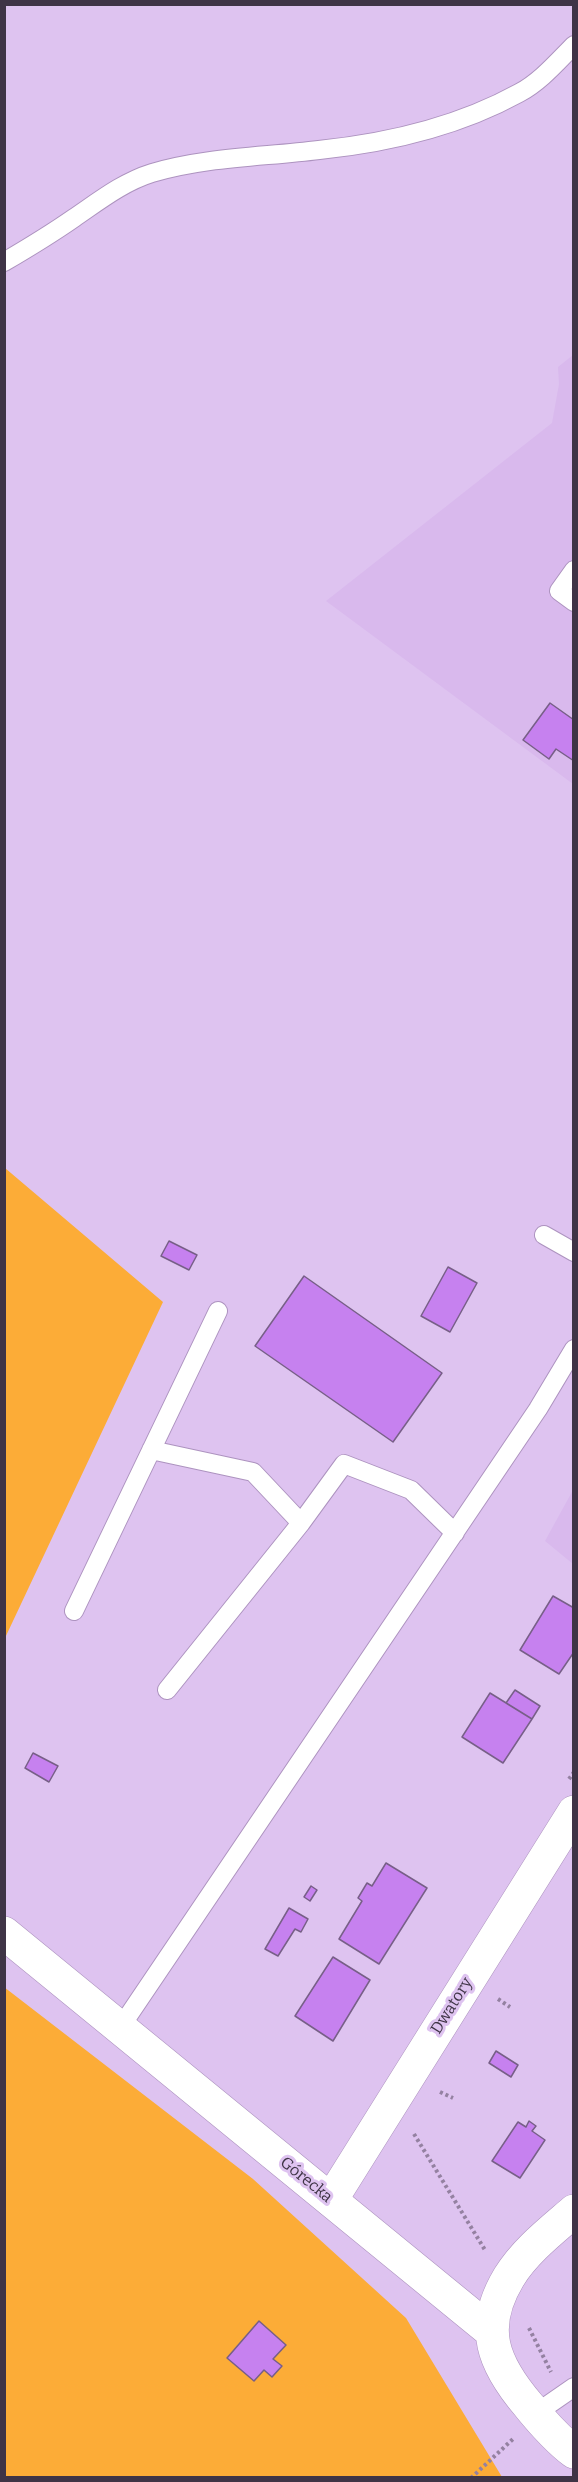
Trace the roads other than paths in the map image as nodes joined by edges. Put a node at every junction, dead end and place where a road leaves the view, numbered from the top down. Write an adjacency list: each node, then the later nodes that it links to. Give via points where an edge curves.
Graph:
1 (573, 45): 2 (lane, via 520,93 468,116 387,141 219,159 153,173 127,183)
2 (4, 262)
3 (573, 570): 4 (lane, via 559,591)
4 (573, 602)
5 (544, 1235): 6 (lane)
6 (573, 1252)
7 (218, 1311): 9 (lane)
8 (573, 1348): 11 (lane, via 538,1409)
9 (152, 1450): 10 (lane, via 253,1472); 12 (lane)
10 (301, 1523): 11 (lane, via 344,1464 411,1490); 13 (lane)
11 (455, 1533): 16 (lane)
12 (74, 1611)
13 (167, 1690)
14 (573, 1812): 17 (street, Dwatory)
15 (4, 1933): 16 (street, Górecka)
16 (120, 2028): 17 (street, Górecka)
17 (331, 2200): 19 (street, Górecka)
18 (573, 2211): 19 (street, via 510,2276 500,2296)
19 (492, 2332): 21 (street, via 504,2375)
20 (573, 2387): 21 (lane)
21 (535, 2414): 22 (street)
22 (573, 2452)

